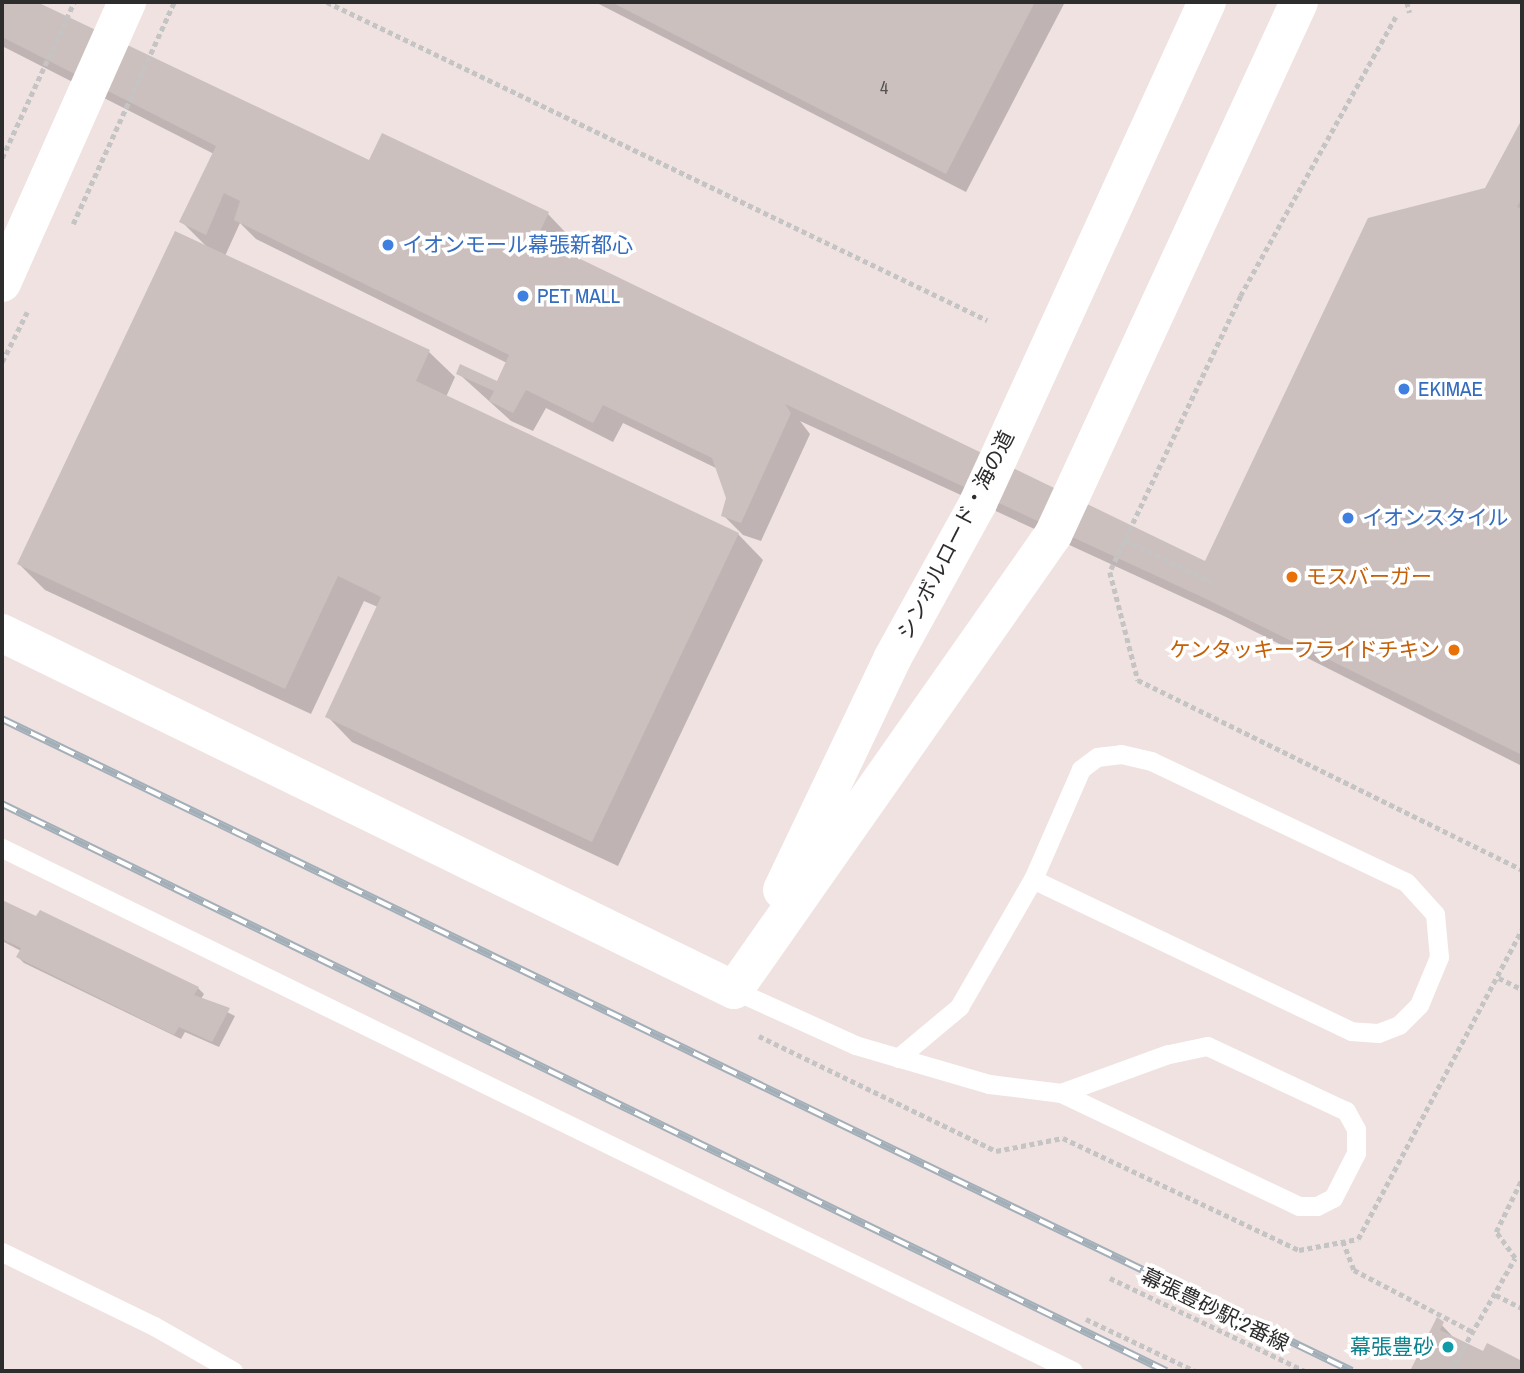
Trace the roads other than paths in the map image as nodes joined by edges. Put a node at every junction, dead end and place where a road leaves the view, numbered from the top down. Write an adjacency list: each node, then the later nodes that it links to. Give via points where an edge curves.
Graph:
1 (127, 2): 4 (street)
2 (1207, 2): 8 (street, シンボルロード・海の道, via 978,503 892,659)
3 (1299, 2): 8 (street, via 1053,535)
4 (2, 283)
5 (2, 633): 8 (street)
6 (2, 848): 13 (lane)
7 (1033, 879): 7 (lane, via 1081,769 1097,757 1121,754 1151,761 1406,882 1435,914 1439,957 1419,1005 1399,1025 1378,1033 1351,1031); 9 (lane, via 959,1007)
8 (734, 990): 9 (lane, via 855,1045)
9 (898, 1058): 10 (lane, via 989,1084)
10 (1061, 1093): 10 (lane, via 1168,1054 1207,1046 1346,1111 1356,1129 1356,1153 1333,1198 1317,1206 1299,1206)
11 (2, 1252): 12 (lane, via 154,1326)
12 (233, 1371)
13 (1073, 1371)

